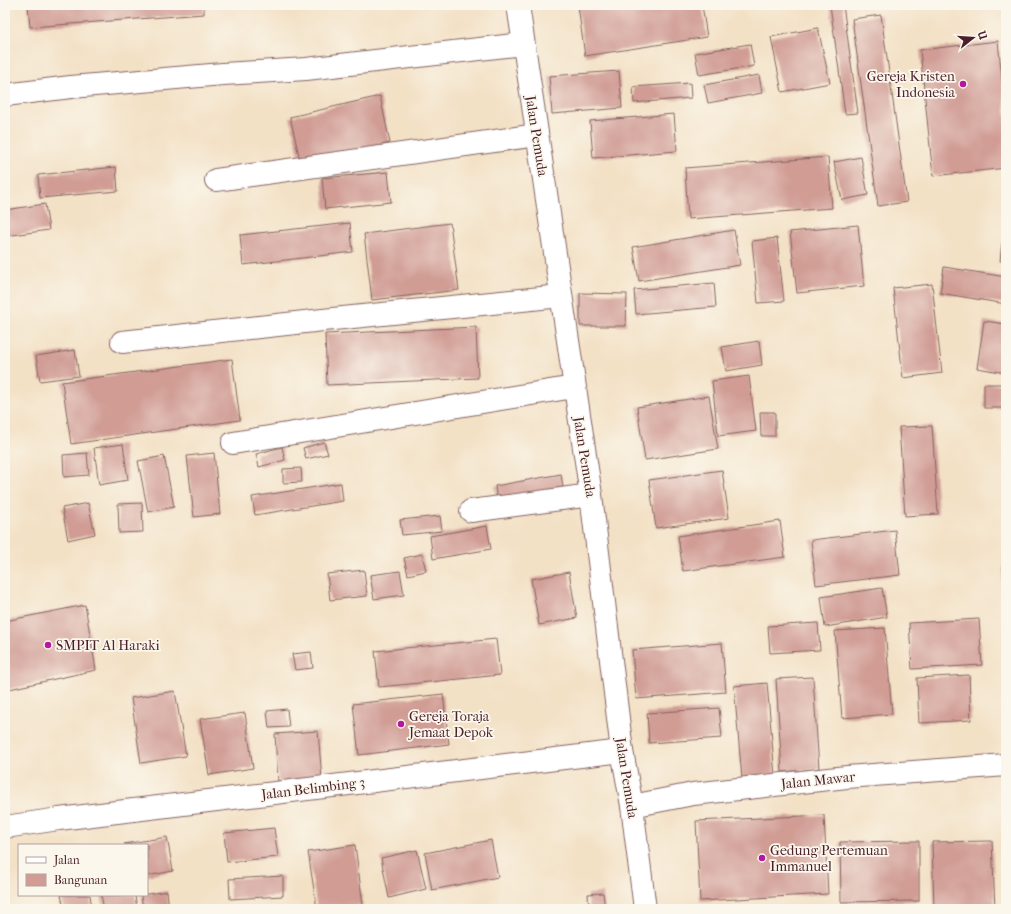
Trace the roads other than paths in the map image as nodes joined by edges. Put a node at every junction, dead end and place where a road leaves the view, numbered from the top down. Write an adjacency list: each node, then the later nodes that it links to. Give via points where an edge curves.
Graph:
1 (518, 5): 2 (street, Jalan Pemuda)
2 (523, 44): 3 (street, via 306,70 207,75); 4 (street, Jalan Pemuda)
3 (5, 95)
4 (537, 135): 5 (street); 6 (street, Jalan Pemuda)
5 (216, 180)
6 (561, 296): 7 (street); 8 (street, Jalan Pemuda)
7 (122, 342)
8 (574, 387): 9 (street); 10 (street, Jalan Pemuda)
9 (233, 443)
10 (591, 495): 11 (street); 12 (street, Jalan Pemuda)
11 (471, 511)
12 (622, 751): 14 (street, Jalan Pemuda); 15 (street, Jalan Belimbing 3)
13 (1006, 765): 14 (street, Jalan Mawar, via 847,777 693,794)
14 (632, 806): 16 (street, Jalan Pemuda)
15 (5, 827)
16 (645, 909)

